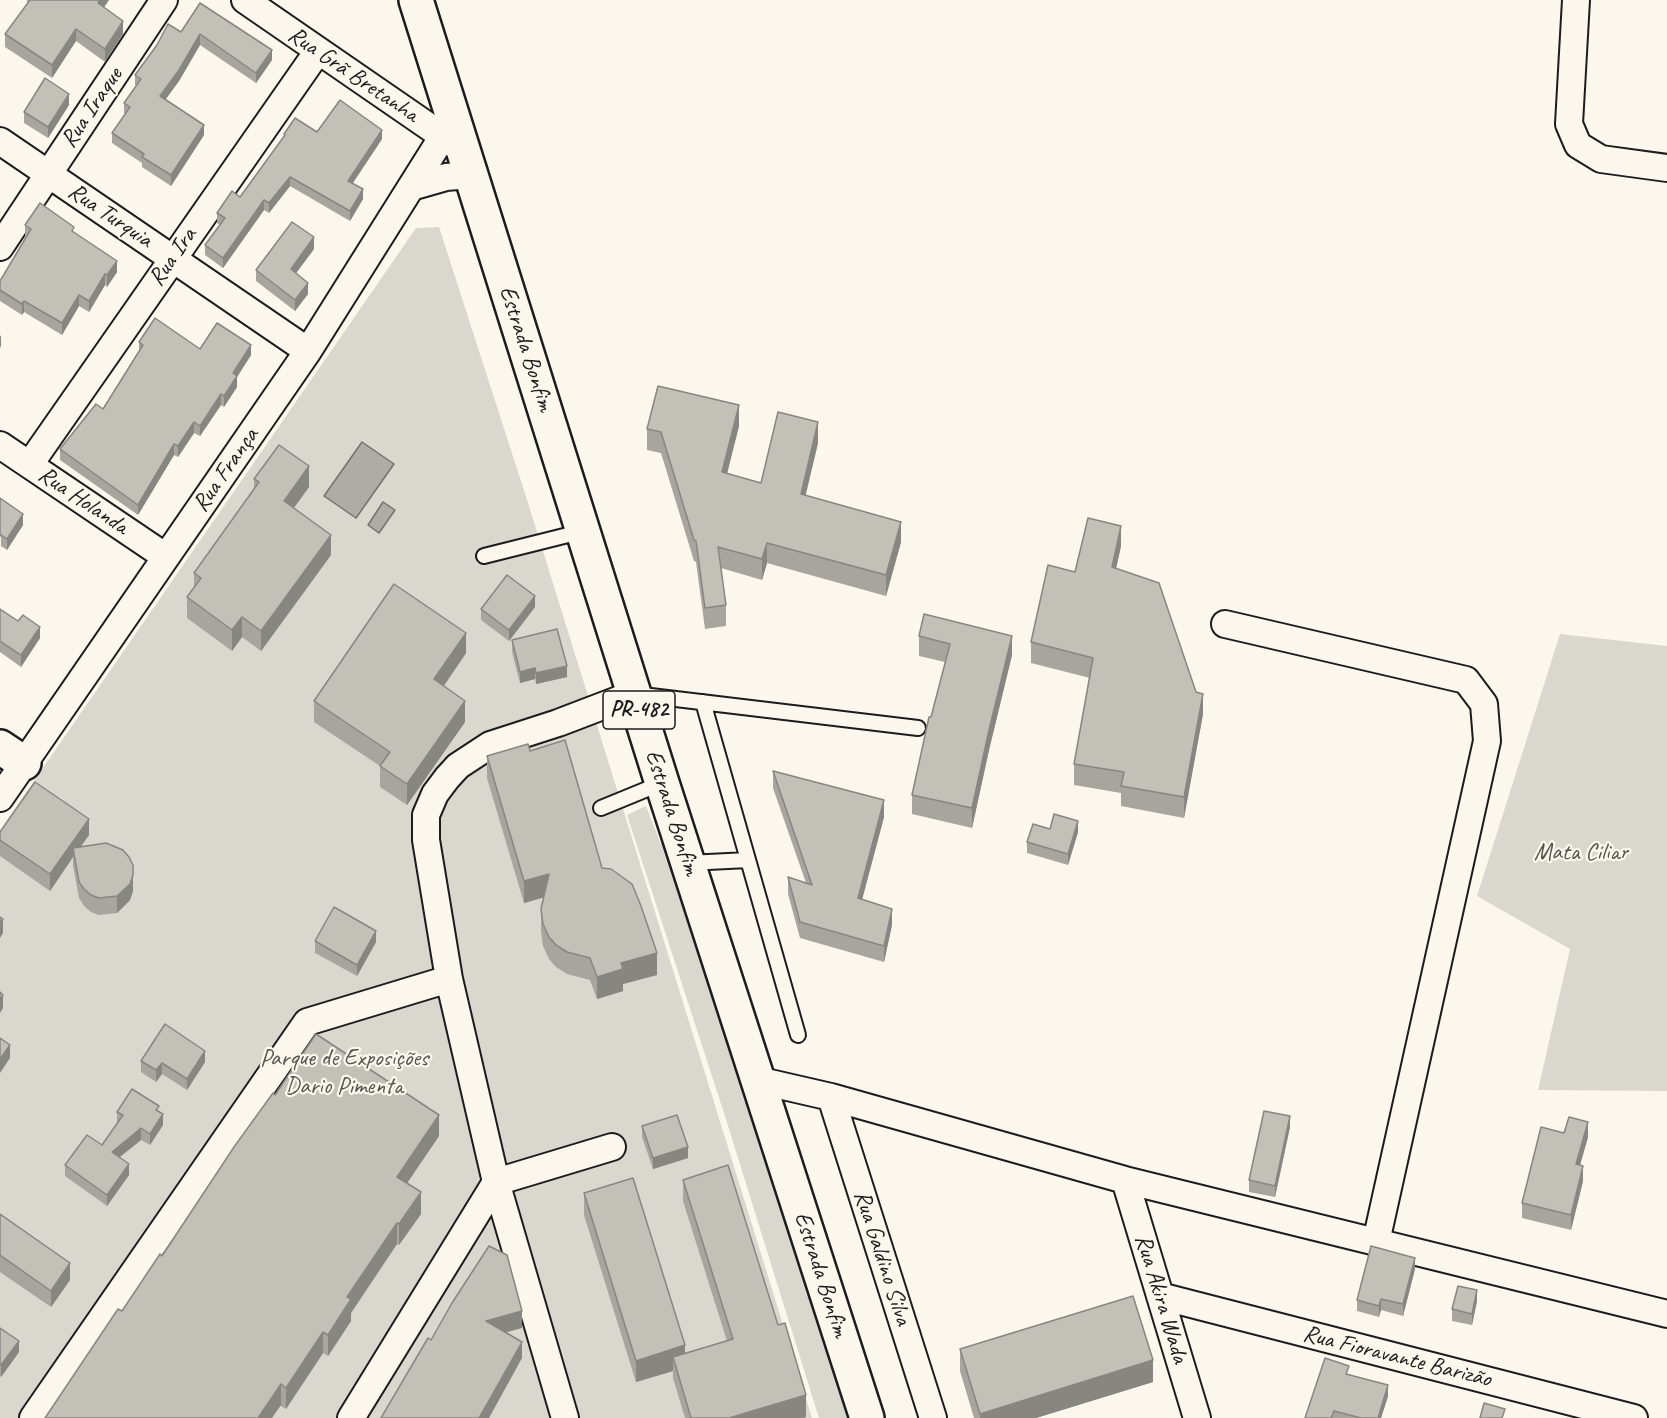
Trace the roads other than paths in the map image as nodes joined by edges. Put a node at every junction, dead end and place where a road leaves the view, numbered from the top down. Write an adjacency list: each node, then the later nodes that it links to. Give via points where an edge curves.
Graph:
1 (164, 0): 9 (street, Rua Iraque)
2 (245, 0): 5 (street, Rua Grã Bretanha)
3 (416, 0): 7 (main road, Estrada Bonfim / PR-482)
4 (1576, 0): 8 (street, via 1569,124 1578,145 1601,159)
5 (318, 51): 7 (street, Rua Grã Bretanha); 12 (street, Rua Ira)
6 (0, 141): 9 (street, Rua Turquia)
7 (458, 153): 10 (street, Rua França); 10 (street, via 446,177); 16 (main road, Estrada Bonfim / PR-482)
8 (1667, 168)
9 (49, 174): 11 (street, Rua Iraque); 12 (street, Rua Turquia)
10 (411, 187): 13 (street, Rua França)
11 (0, 247)
12 (172, 258): 13 (street, Rua Turquia); 15 (street, Rua Ira)
13 (309, 351): 18 (street, Rua França)
14 (0, 444): 15 (street, Rua Holanda)
15 (30, 464): 18 (street, Rua Holanda)
16 (584, 531): 17 (lane); 20 (main road, Estrada Bonfim / PR-482)
17 (484, 556)
18 (166, 557): 23 (street, Rua França)
19 (1226, 624): 36 (street, via 1466,680 1484,704 1487,741)
20 (634, 694): 21 (lane); 24 (main road, Estrada Bonfim / PR-482); 29 (street, via 490,745 458,766 435,794 426,815 426,840)
21 (703, 702): 22 (lane); 27 (lane)
22 (918, 728)
23 (12, 755): 25 (street, Rua França)
24 (662, 783): 26 (lane); 28 (main road, Estrada Bonfim / PR-482)
25 (0, 798)
26 (601, 808)
27 (748, 860): 28 (lane); 30 (lane)
28 (688, 863): 31 (main road, Estrada Bonfim / PR-482)
29 (449, 979): 35 (street); 39 (street, via 307,1022)
30 (798, 1035)
31 (757, 1080): 32 (street); 42 (main road, Estrada Bonfim / PR-482)
32 (831, 1097): 34 (street); 43 (street, Rua Galdino Silva)
33 (612, 1147): 35 (street)
34 (1125, 1180): 36 (street); 37 (street, Rua Akira Wada)
35 (496, 1182): 40 (street); 41 (street)
36 (1376, 1242): 38 (street)
37 (1160, 1296): 44 (street, Rua Akira Wada); 45 (street, Rua Fioravante Barizão)
38 (1667, 1314)
39 (33, 1418)
40 (351, 1418)
41 (565, 1418)
42 (867, 1418)
43 (933, 1418)
44 (1197, 1418)
45 (1634, 1418)

